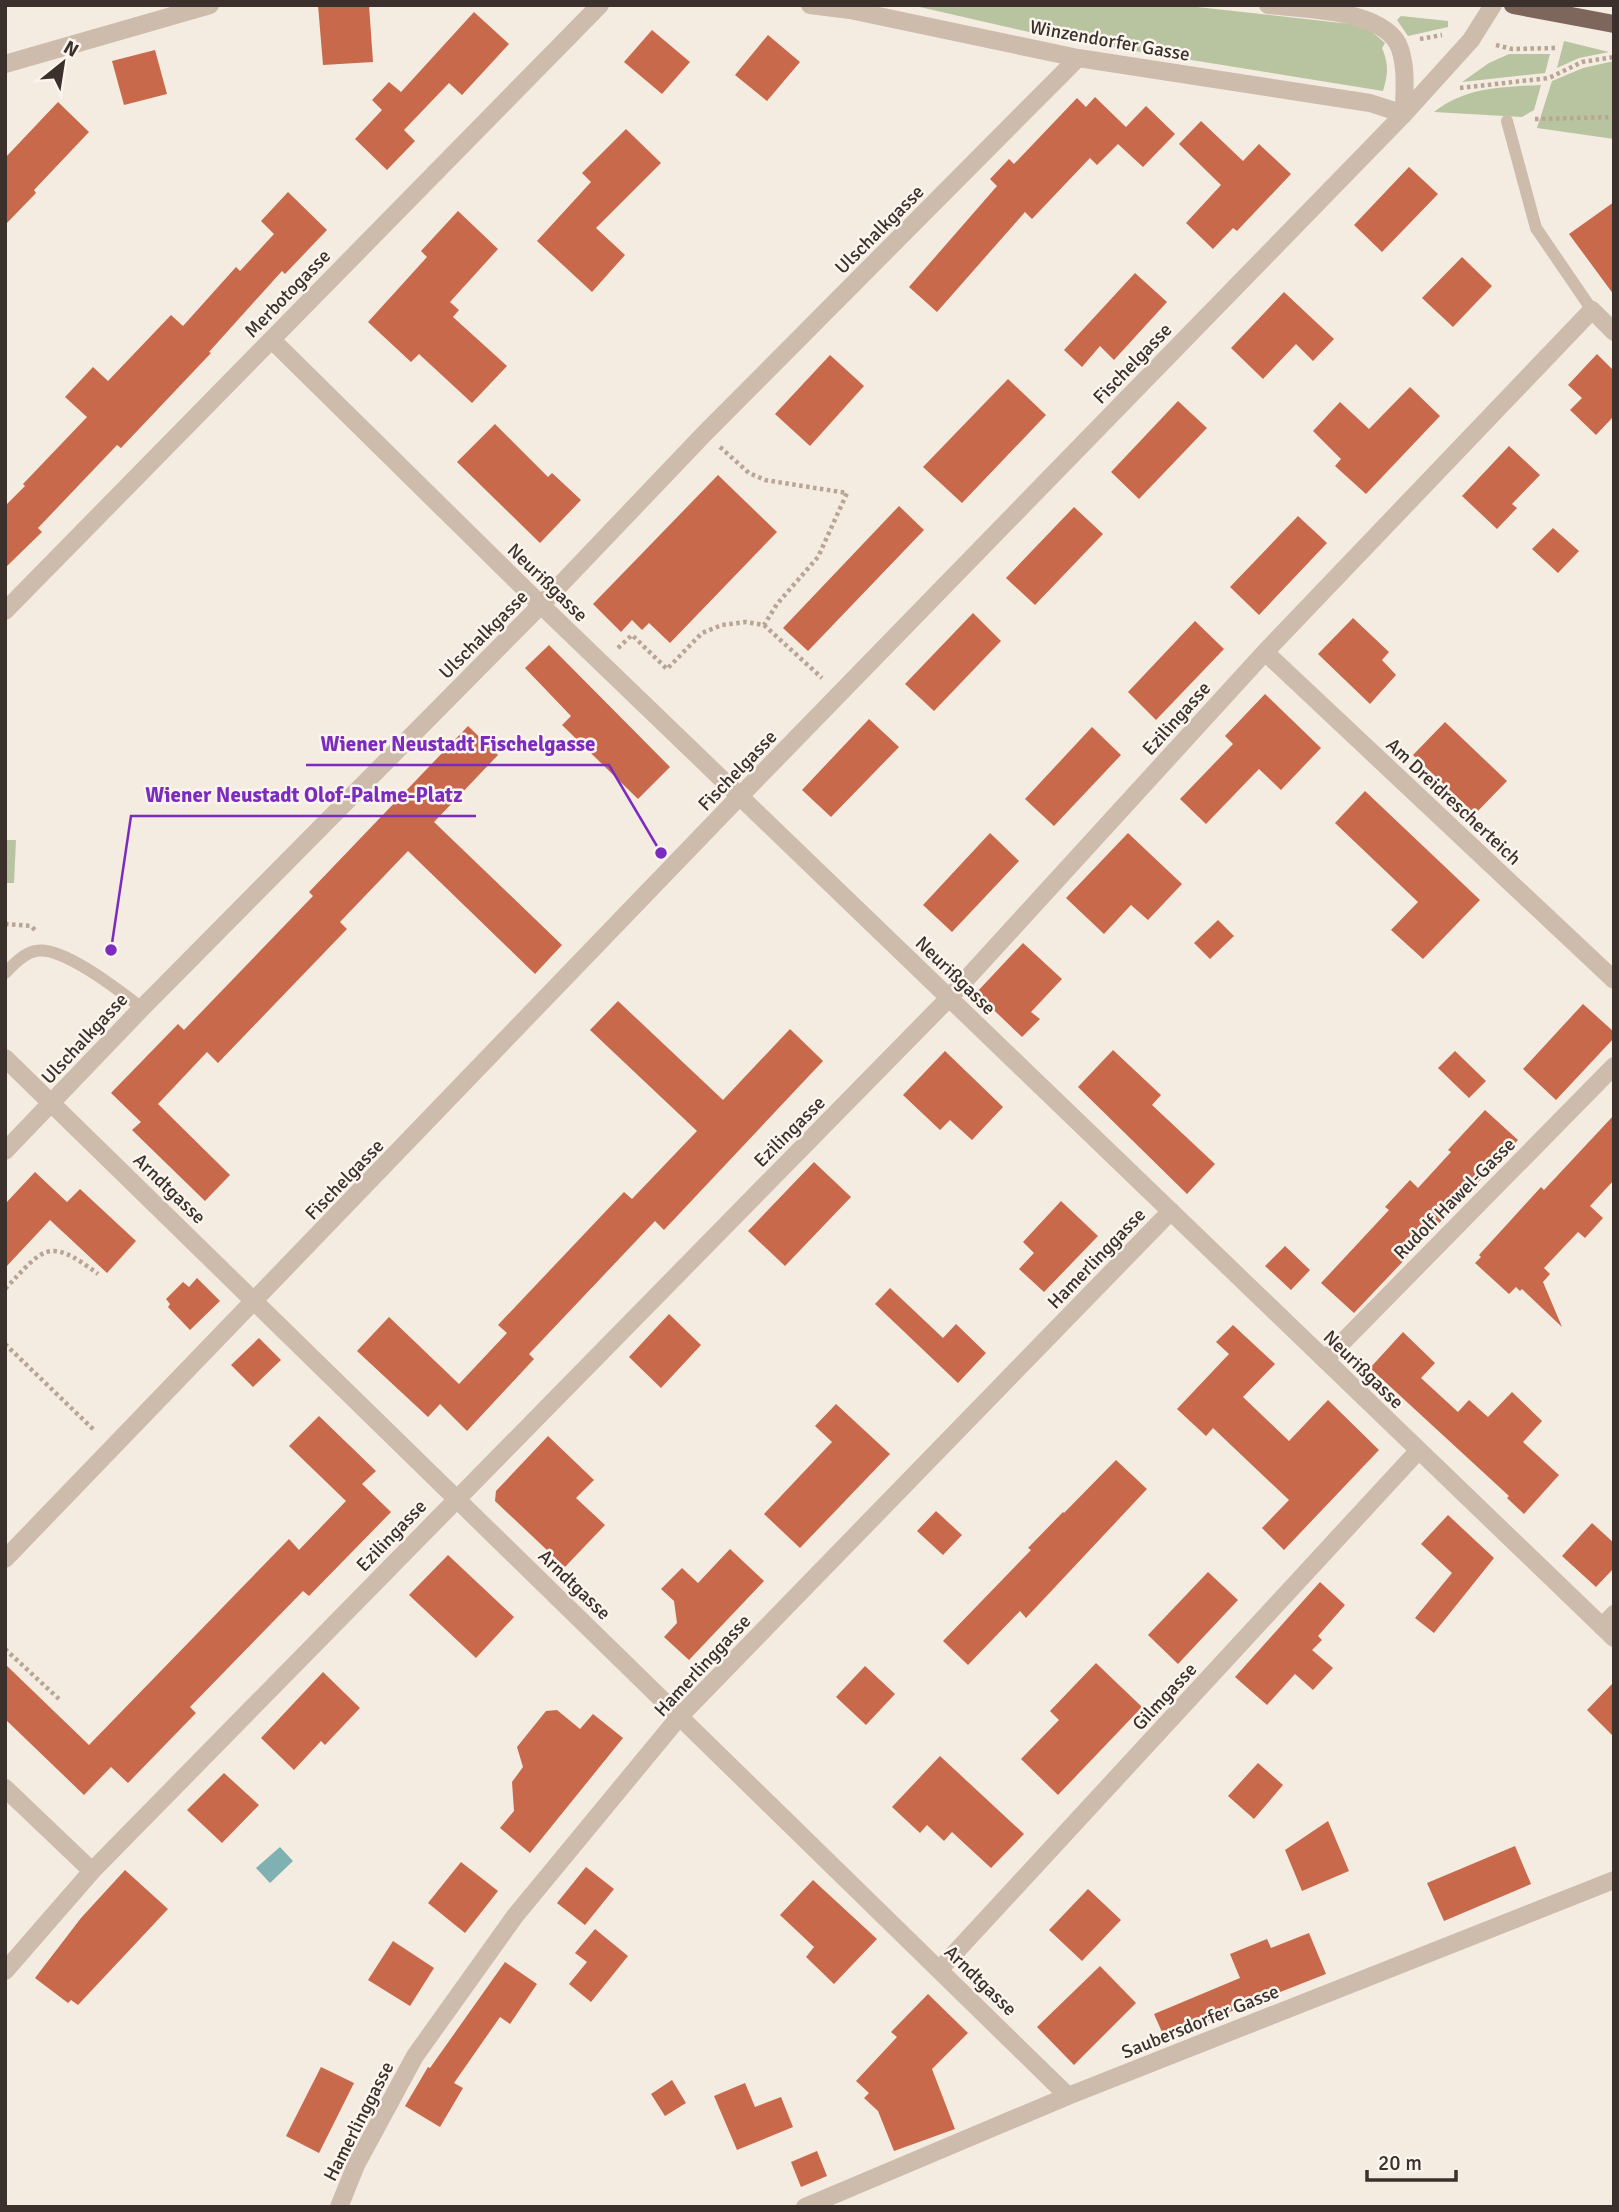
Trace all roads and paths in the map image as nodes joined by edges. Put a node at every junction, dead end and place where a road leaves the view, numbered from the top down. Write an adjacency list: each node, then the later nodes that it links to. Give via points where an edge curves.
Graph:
1 (210, 5): 10 (street)
2 (600, 5): 18 (street, Merbotogasse)
3 (810, 5): 9 (street, Winzendorfer Gasse)
4 (1268, 5): 12 (street, via 1349,15 1389,33 1399,46 1405,70)
5 (1493, 5): 11 (street, Fischelgasse, via 1472,40)
6 (1513, 5): 7 (main road)
7 (1614, 24)
8 (1614, 57): 11 (path, via 1582,62 1549,78)
9 (1078, 58): 12 (street, Winzendorfer Gasse, via 1370,103); 19 (street, Ulschalkgasse)
10 (5, 64)
11 (1424, 92): 12 (street, Fischelgasse)
12 (1404, 114): 25 (street, Fischelgasse)
13 (1614, 117): 14 (path)
14 (1535, 119)
15 (1507, 121): 16 (lane, via 1536,228)
16 (1592, 310): 17 (street); 23 (street, Ezilingasse)
17 (1614, 332)
18 (272, 340): 20 (street, Neurißgasse); 21 (street, Merbotogasse)
19 (705, 433): 20 (street, Ulschalkgasse); 22 (path, via 749,473 765,480 847,492 818,557)
20 (541, 605): 24 (street, Neurißgasse); 30 (street, Ulschalkgasse)
21 (5, 611)
22 (764, 625): 24 (path, via 722,625 702,633 667,669 632,635); 25 (path)
23 (1265, 652): 28 (street, Am Dreidrescherteich); 29 (street, Ezilingasse)
24 (603, 664): 26 (street, Neurißgasse)
25 (839, 694): 26 (street, Fischelgasse)
26 (740, 796): 29 (street, Neurißgasse); 38 (street, Fischelgasse)
27 (5, 973): 30 (lane, via 37,950 60,954)
28 (1614, 980)
29 (949, 998): 35 (street, Neurißgasse); 43 (street, Ezilingasse)
30 (142, 1008): 33 (street, Ulschalkgasse)
31 (5, 1058): 33 (street, Arndtgasse)
32 (1614, 1066): 40 (street, Rudolf Hawel-Gasse)
33 (52, 1103): 34 (street, Ulschalkgasse); 38 (street, Arndtgasse)
34 (5, 1151)
35 (1171, 1211): 40 (street, Neurißgasse); 48 (street, Hamerlinggasse)
36 (98, 1274): 37 (path, via 75,1256 51,1252 32,1260)
37 (5, 1289)
38 (255, 1301): 41 (street, Fischelgasse); 43 (street, Arndtgasse)
39 (5, 1344): 41 (path)
40 (1325, 1360): 42 (street, Neurißgasse)
41 (113, 1448): 44 (street, Fischelgasse)
42 (1419, 1450): 45 (street, Neurißgasse); 52 (street, Gilmgasse)
43 (457, 1498): 48 (street, Arndtgasse); 50 (street, Ezilingasse)
44 (5, 1559)
45 (1610, 1626)
46 (5, 1648): 47 (path)
47 (59, 1699)
48 (680, 1716): 52 (street, Arndtgasse); 55 (street, Hamerlinggasse, via 515,1916 415,2056 356,2165)
49 (5, 1788): 50 (street)
50 (92, 1871): 53 (street, Ezilingasse)
51 (1614, 1880): 54 (street, Saubersdorfer Gasse)
52 (940, 1969): 54 (street, Arndtgasse)
53 (5, 1970)
54 (1068, 2096): 56 (street, Saubersdorfer Gasse)
55 (339, 2207)
56 (805, 2207)

